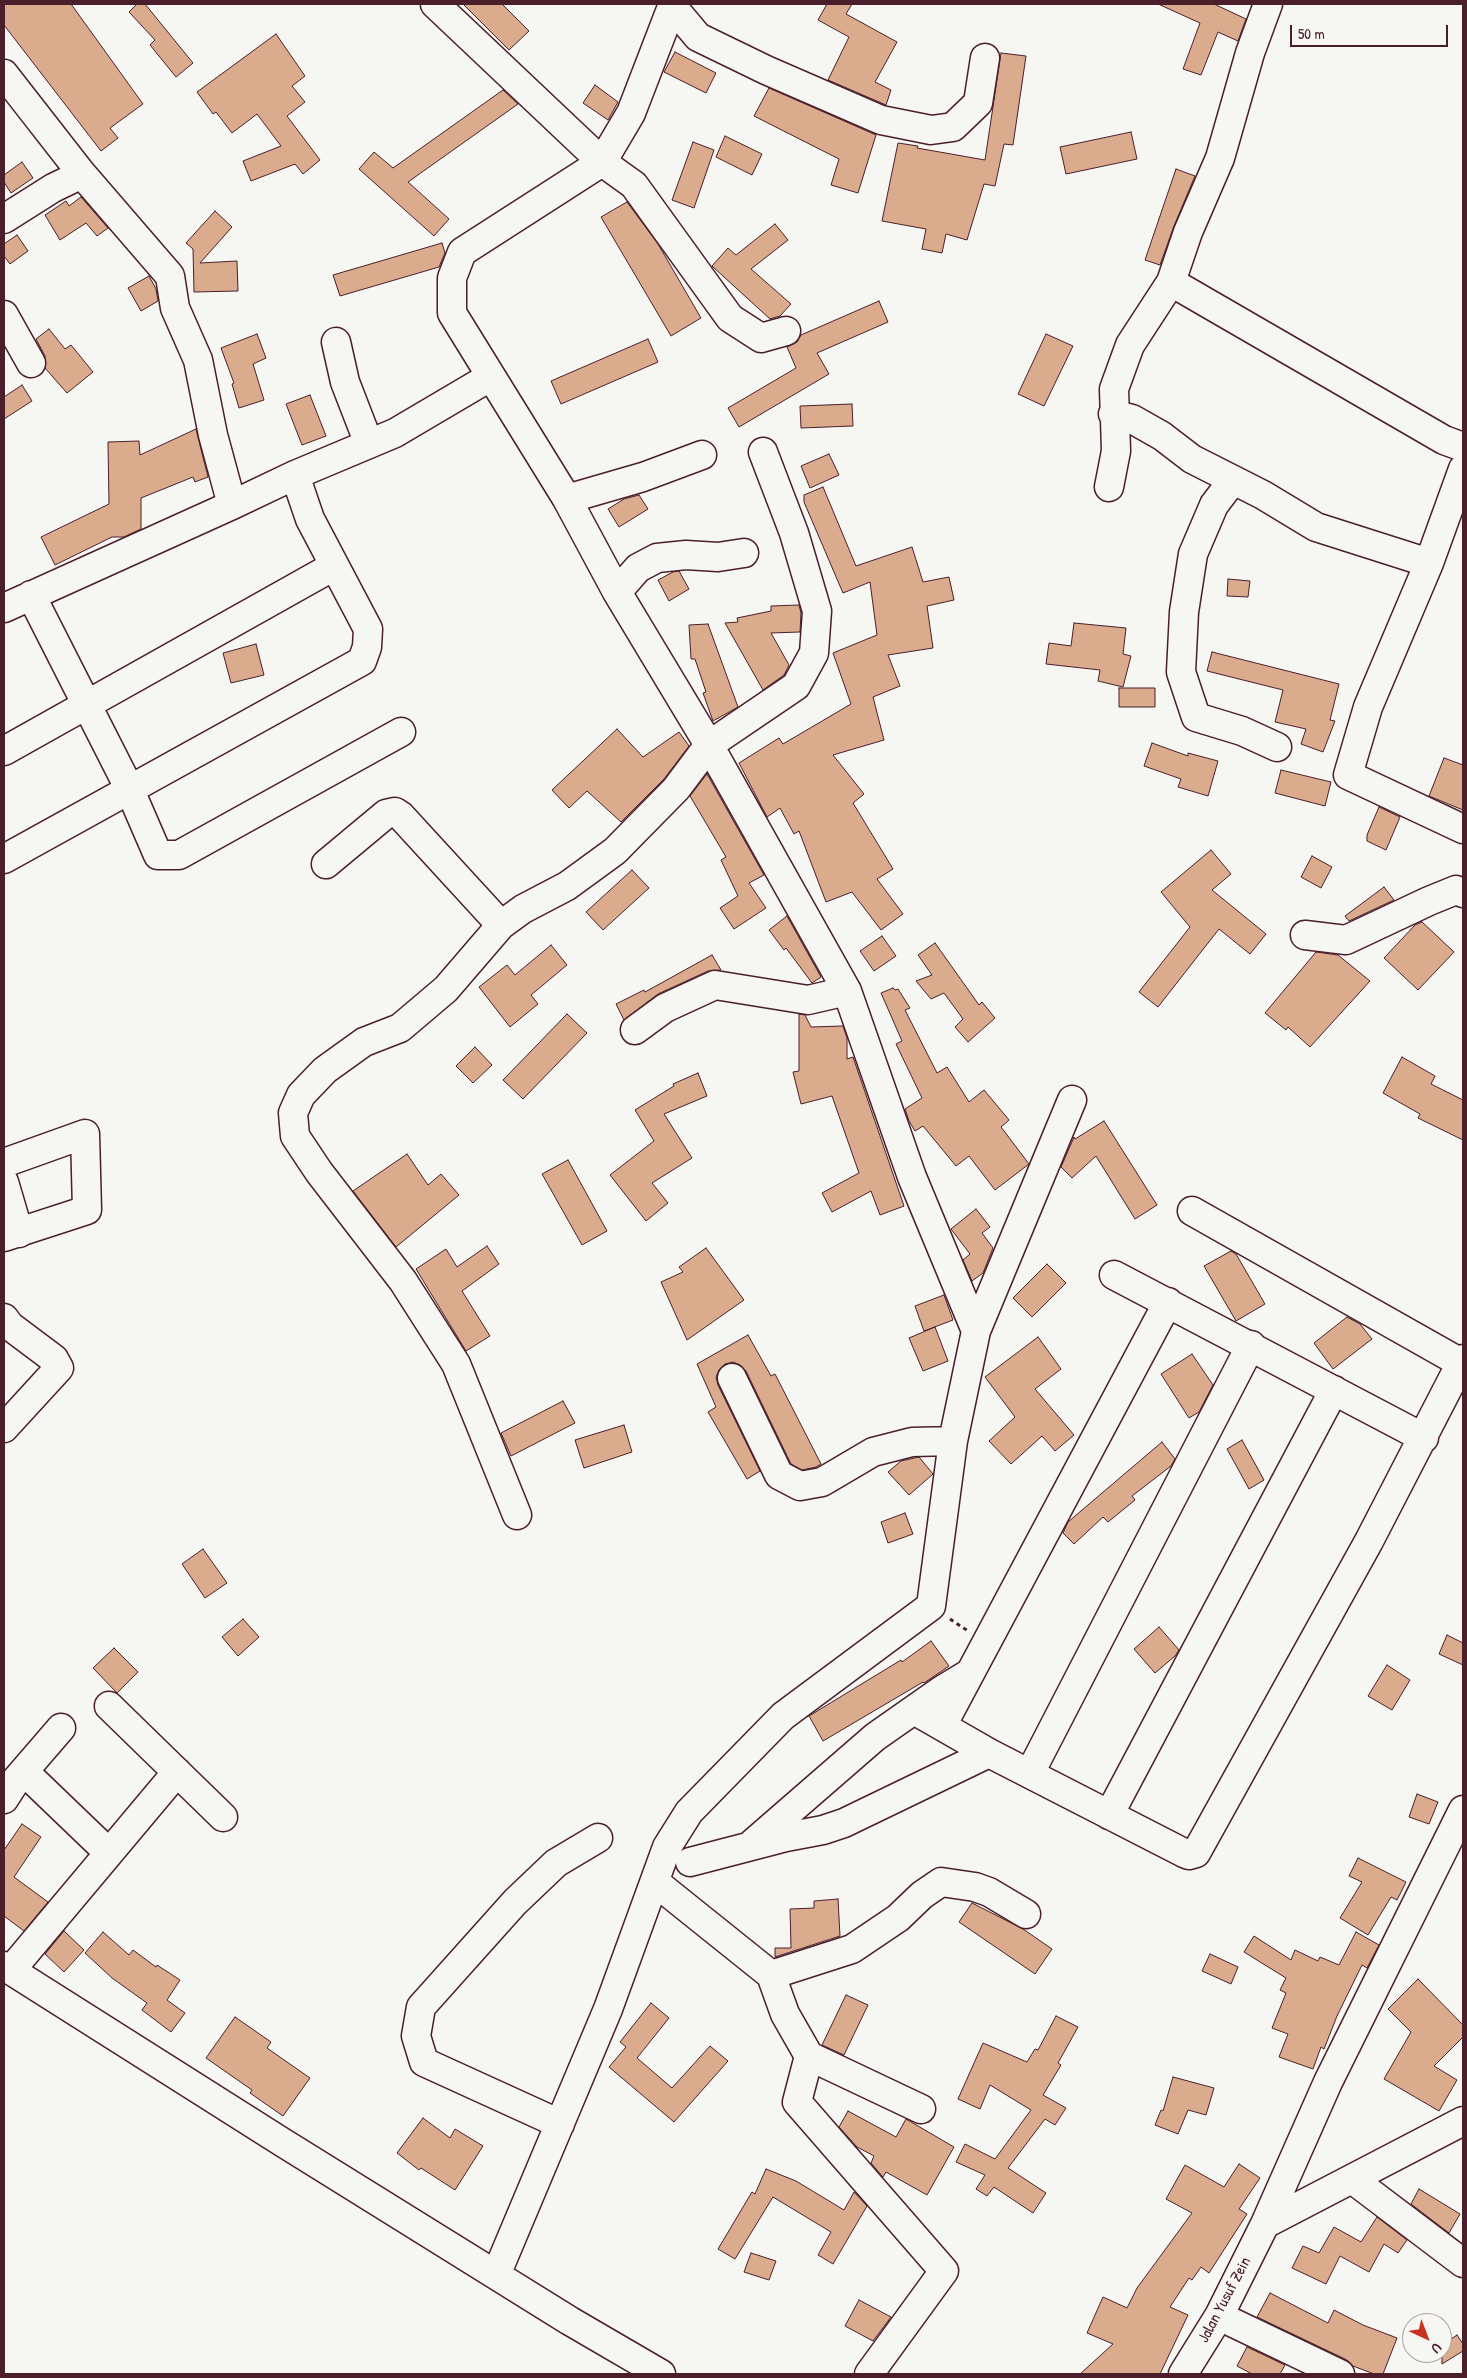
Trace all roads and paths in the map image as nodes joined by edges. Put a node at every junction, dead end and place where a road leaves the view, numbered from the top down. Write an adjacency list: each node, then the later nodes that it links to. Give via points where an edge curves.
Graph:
1 (1268, 4): 9 (street, via 1250,53 1220,158 1188,232)
2 (673, 5): 4 (street, via 698,37 881,120 932,130 953,127 978,103); 6 (street, via 631,113)
3 (446, 7): 6 (street)
4 (985, 58)
5 (4, 74): 7 (street)
6 (602, 162): 11 (street, via 634,185 730,318 761,338); 14 (street, via 462,252 452,278 452,313)
7 (82, 174): 8 (street); 25 (street, via 170,276 175,308 198,360)
8 (4, 219)
9 (1171, 282): 15 (street, via 1130,345 1114,389); 17 (street, via 1444,440)
10 (4, 315): 13 (street)
11 (786, 331)
12 (336, 342): 16 (street, via 345,382)
13 (31, 363)
14 (490, 377): 16 (street, via 395,433); 24 (street)
15 (1113, 414): 22 (street, via 1132,419 1192,459); 23 (street, via 1116,451)
16 (369, 444): 21 (street)
17 (1463, 447)
18 (763, 452): 34 (street, via 794,533 817,611 814,653 796,686)
19 (702, 455): 24 (street, via 643,477)
20 (1463, 469): 27 (street)
21 (295, 475): 25 (street); 28 (street, via 310,519)
22 (1232, 480): 27 (street, via 1316,527); 35 (street, via 1214,505 1193,554 1184,612 1181,672 1196,717 1242,731)
23 (1109, 487)
24 (567, 499): 29 (street)
25 (232, 505): 30 (street)
26 (744, 553): 29 (street, via 718,557 686,555 657,558 638,568)
27 (1429, 563): 38 (street, via 1368,706 1348,775)
28 (334, 566): 32 (street); 37 (street, via 368,629 362,661)
29 (617, 592): 34 (street)
30 (31, 595): 31 (street); 32 (street)
31 (4, 608)
32 (85, 706): 36 (street); 37 (street)
33 (401, 732): 37 (street, via 179,855 158,855)
34 (709, 746): 42 (street, via 676,789 615,851 567,886); 44 (street)
35 (1278, 747)
36 (4, 751)
37 (129, 788): 39 (street)
38 (1463, 829)
39 (4, 859)
40 (326, 864): 42 (street, via 386,814 395,812)
41 (1461, 885): 43 (street, via 1346,940)
42 (501, 925): 62 (street, via 446,989 400,1028 364,1042 325,1070 301,1095 293,1113 296,1136 402,1281 456,1364)
43 (1305, 935)
44 (846, 991): 45 (street, via 808,1000 715,985 666,1008); 54 (street, via 912,1177)
45 (635, 1030)
46 (1072, 1100): 54 (street)
47 (4, 1163): 50 (street, via 85,1134 87,1210)
48 (4, 1182): 50 (street)
49 (1192, 1211): 56 (street)
50 (11, 1235)
51 (1114, 1275): 52 (street)
52 (1168, 1302): 55 (street); 64 (street)
53 (4, 1318): 59 (street, via 54,1358 59,1368)
54 (976, 1331): 61 (street)
55 (1251, 1346): 58 (street); 72 (street)
56 (1462, 1361): 60 (street)
57 (732, 1378): 61 (street, via 779,1475 800,1486 822,1482 873,1452 912,1442)
58 (1334, 1390): 60 (street); 76 (street)
59 (4, 1428)
60 (1424, 1438): 76 (street, via 1199,1850 1192,1855 1184,1853)
61 (953, 1441): 63 (street)
62 (517, 1515)
63 (931, 1606): 64 (path); 82 (street, via 783,1716 689,1812 668,1847)
64 (986, 1643): 65 (street)
65 (970, 1673): 67 (street); 68 (street)
66 (109, 1706): 71 (street)
67 (914, 1710): 68 (street); 79 (street, via 855,1753)
68 (942, 1726): 70 (street)
69 (61, 1728): 74 (street, via 16,1779)
70 (989, 1753): 72 (street); 79 (street, via 844,1823)
71 (178, 1772): 77 (street); 80 (street)
72 (1030, 1773): 76 (street)
73 (34, 1781): 80 (street)
74 (4, 1799)
75 (1463, 1810): 91 (street, Jalan Yusuf Zein, via 1328,2082)
76 (1110, 1815)
77 (223, 1818)
78 (598, 1838): 89 (street, via 556,1863 515,1902 421,2007 416,2036 424,2062)
79 (750, 1846): 81 (street)
80 (109, 1853): 84 (street)
81 (690, 1862)
82 (655, 1882): 85 (street); 89 (street)
83 (1026, 1914): 85 (street, via 982,1889 941,1882 898,1918 852,1948)
84 (8, 1968): 93 (street)
85 (772, 1975): 86 (street, via 785,2014)
86 (809, 2056): 87 (street); 96 (street, via 797,2102 944,2271)
87 (921, 2109)
88 (1463, 2121): 90 (street)
89 (560, 2124): 93 (street)
90 (1352, 2179): 91 (street); 92 (street)
91 (1265, 2224): 94 (street, Jalan Yusuf Zein)
92 (1463, 2263)
93 (496, 2275): 95 (street)
94 (1219, 2316): 97 (street, Jalan Yusuf Zein); 98 (street)
95 (661, 2374)
96 (869, 2374)
97 (1183, 2374)
98 (1340, 2374)

